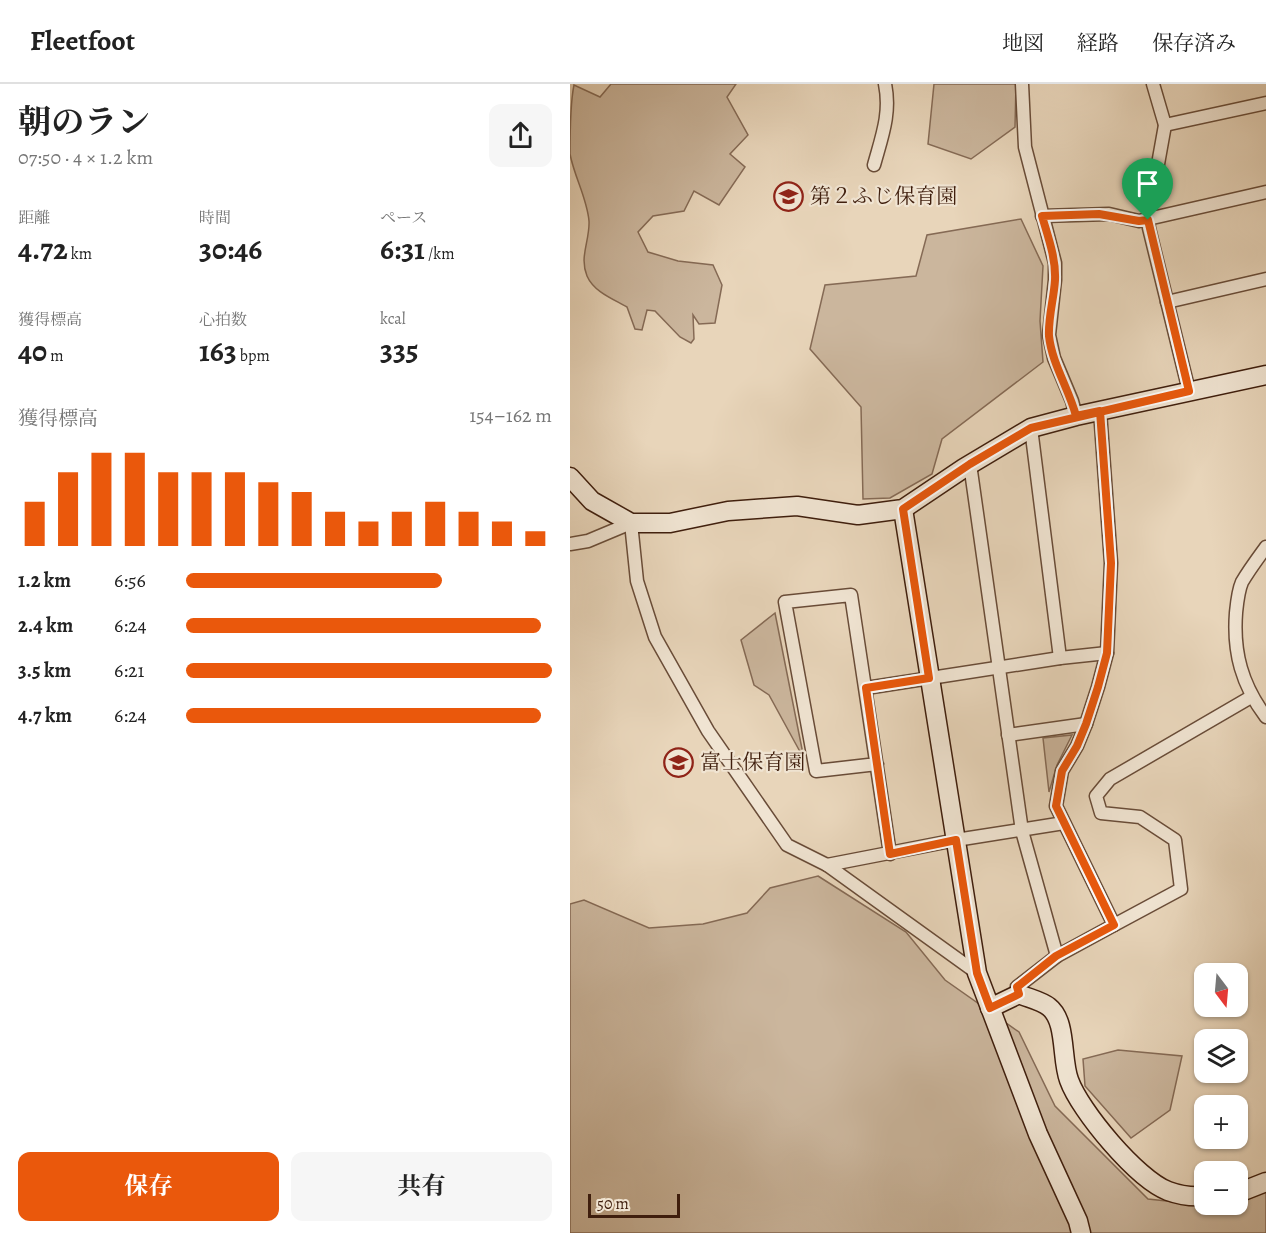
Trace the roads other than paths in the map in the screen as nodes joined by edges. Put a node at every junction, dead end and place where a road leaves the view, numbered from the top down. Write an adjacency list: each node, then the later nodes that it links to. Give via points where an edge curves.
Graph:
1 (885, 84): 6 (street, via 886,123)
2 (1022, 84): 8 (street, via 1025,147)
3 (1153, 84): 5 (street)
4 (1266, 103): 5 (street)
5 (1165, 125): 9 (street)
6 (874, 165)
7 (1266, 192): 9 (street)
8 (1042, 216): 9 (street, via 1099,214); 15 (street, via 1054,263 1049,335)
9 (1148, 220): 11 (street)
10 (1266, 279): 11 (street)
11 (1167, 302): 13 (street)
12 (1266, 375): 13 (street)
13 (1189, 391): 14 (street)
14 (1100, 411): 15 (street); 23 (street, via 1111,563)
15 (1076, 416): 16 (street)
16 (1031, 428): 17 (street); 24 (street)
17 (970, 464): 19 (street); 25 (street)
18 (570, 477): 20 (street, via 592,501)
19 (903, 509): 20 (street, via 858,515 797,506 728,511 670,523); 26 (street)
20 (631, 523): 21 (street, via 588,542); 37 (street, via 637,581 655,637 703,722 787,845)
21 (570, 544)
22 (1266, 547): 28 (street, via 1242,583 1237,600 1234,634)
23 (1107, 653): 24 (street); 30 (street)
24 (1060, 658): 25 (street)
25 (999, 667): 26 (street); 31 (street)
26 (929, 678): 27 (street); 35 (street)
27 (866, 688): 32 (street); 32 (street, via 851,595 785,602 816,771)
28 (1251, 697): 29 (street); 38 (street, via 1110,779 1096,796 1101,813 1140,817 1175,840 1181,889)
29 (1266, 717)
30 (1086, 724): 31 (street); 33 (street, via 1062,771 1056,806)
31 (1008, 735): 34 (street)
32 (877, 764): 36 (street)
33 (1064, 823): 34 (street); 38 (street)
34 (1022, 831): 35 (street); 39 (street)
35 (956, 840): 36 (street); 40 (street)
36 (890, 854): 37 (street)
37 (827, 865): 40 (street)
38 (1114, 925): 39 (street)
39 (1056, 956): 41 (street, via 1017,987)
40 (977, 973): 42 (street)
41 (1019, 994): 42 (street); 45 (street, via 1049,1007 1062,1029 1069,1081 1082,1106 1118,1149 1146,1177 1168,1191)
42 (990, 1008): 46 (street)
43 (1266, 1182): 44 (street)
44 (1248, 1189)
45 (1194, 1197)
46 (1081, 1233)

